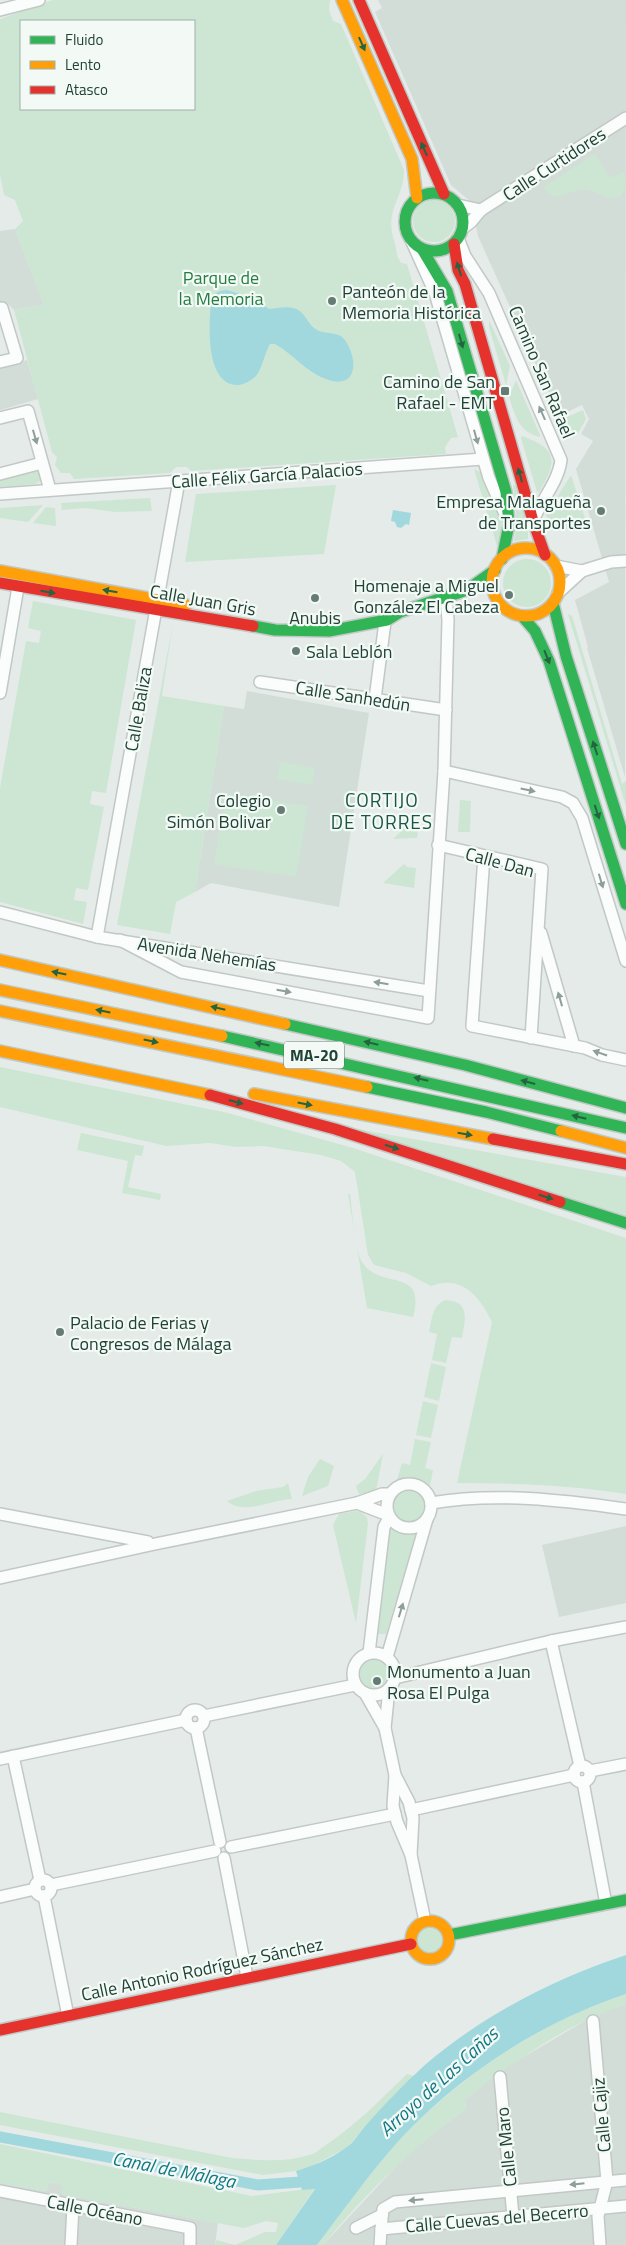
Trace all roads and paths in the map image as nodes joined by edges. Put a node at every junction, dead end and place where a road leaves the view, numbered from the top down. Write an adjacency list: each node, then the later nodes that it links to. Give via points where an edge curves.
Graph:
1 (39, 0): 4 (street)
2 (342, 0): 7 (main road, one-way to 7, via 412,159)
3 (359, 0): 6 (main road, one-way to 3)
4 (0, 10)
5 (626, 118): 9 (street, Calle Curtidores)
6 (444, 194): 7 (main road, via 431,192); 8 (main road)
7 (417, 198): 11 (main road, via 409,206 405,218 406,232)
8 (458, 205): 9 (street); 10 (main road, via 463,217)
9 (481, 210): 10 (street, Calle Curtidores)
10 (458, 237): 11 (main road, via 439,251); 21 (main road, one-way to 10, via 465,284 458,270); 21 (street, Camino San Rafael, one-way to 10, via 559,473 561,460 489,293)
11 (417, 245): 15 (street, one-way to 15, via 435,293); 22 (main road, one-way to 22, via 448,291 506,492)
12 (1, 309): 13 (street, via 17,358)
13 (0, 362)
14 (0, 418): 16 (street, one-way to 16, via 28,411)
15 (483, 459): 18 (street, Calle Félix García Palacios); 22 (street)
16 (42, 463): 17 (street); 19 (street)
17 (0, 474)
18 (179, 481): 19 (street, Calle Félix García Palacios); 36 (street, Calle Baliza)
19 (50, 490): 20 (street, Calle Félix García Palacios)
20 (0, 494)
21 (533, 521): 23 (main road)
22 (509, 524): 24 (main road)
23 (545, 554): 24 (main road, via 524,549); 26 (main road)
24 (502, 559): 27 (main road)
25 (626, 561): 29 (street)
26 (556, 566): 29 (street); 35 (main road, via 560,579)
27 (495, 570): 32 (main road, Calle Juan Gris); 33 (main road)
28 (0, 571): 36 (main road, Calle Juan Gris, one-way to 28)
29 (582, 571): 35 (street)
30 (0, 583): 31 (main road, Calle Juan Gris)
31 (18, 586): 36 (main road, Calle Juan Gris, one-way to 36); 40 (street)
32 (467, 590): 33 (main road, Calle Juan Gris); 34 (main road, Calle Juan Gris)
33 (495, 595): 38 (main road, via 506,610)
34 (446, 597): 37 (main road, Calle Juan Gris); 42 (street, Avenida Nehemías)
35 (556, 598): 38 (main road, via 539,614); 44 (main road, one-way to 35, via 566,656)
36 (157, 605): 37 (main road, Calle Juan Gris, via 273,621 325,623); 50 (street, Calle Baliza)
37 (386, 616): 41 (street)
38 (522, 616): 47 (main road, one-way to 47, via 535,631 548,661)
39 (260, 682): 41 (street, Calle Sanhedún)
40 (0, 692)
41 (375, 699): 42 (street, Calle Sanhedún)
42 (446, 710): 43 (street, Avenida Nehemías)
43 (444, 771): 45 (street, Avenida Nehemías); 53 (street, one-way to 53, via 562,797 573,803 582,818)
44 (626, 844)
45 (438, 846): 46 (street, Calle Dan); 55 (street, Avenida Nehemías)
46 (484, 856): 49 (street, Calle Dan, via 542,869); 57 (street, via 472,1026)
47 (626, 904)
48 (0, 912): 50 (street)
49 (538, 924): 57 (street, Calle Dan); 59 (street, Calle Dan, one-way to 49)
50 (97, 937): 51 (street)
51 (120, 940): 55 (street, Avenida Nehemías, one-way to 51); 55 (street, Avenida Nehemías, one-way to 55, via 181,972 428,1018)
52 (0, 960): 62 (main road, one-way to 52, via 465,1065)
53 (626, 961)
54 (0, 990): 63 (main road, MA-20, one-way to 54, via 335,1060)
55 (429, 991)
56 (0, 1010): 64 (main road, MA-20, one-way to 64, via 486,1112)
57 (531, 1038): 59 (street)
58 (0, 1042): 65 (main road, one-way to 65)
59 (574, 1046): 61 (street, one-way to 59)
60 (0, 1051): 66 (main road, one-way to 66, via 200,1092 335,1129)
61 (626, 1060)
62 (626, 1108)
63 (626, 1128)
64 (626, 1148)
65 (626, 1164)
66 (626, 1223)
67 (390, 1494): 68 (street); 69 (street, via 399,1486 412,1484 424,1490); 72 (street, via 386,1508)
68 (357, 1502): 72 (street); 74 (street)
69 (431, 1503): 70 (street, via 465,1497 536,1499); 73 (street)
70 (626, 1509)
71 (0, 1514): 74 (street)
72 (389, 1516): 73 (street, via 394,1524 408,1529 416,1528); 78 (street, via 384,1527)
73 (427, 1519): 79 (street, one-way to 73)
74 (155, 1544): 75 (street)
75 (0, 1578)
76 (626, 1627): 77 (street)
77 (551, 1641): 80 (street); 91 (street)
78 (369, 1653): 79 (street); 81 (street, via 354,1666 352,1672)
79 (387, 1657): 80 (street, via 394,1666)
80 (395, 1678): 82 (street)
81 (356, 1685): 83 (street); 84 (street)
82 (389, 1689): 83 (street, via 378,1695); 87 (street)
83 (365, 1693): 87 (street)
84 (204, 1716): 85 (street, via 194,1709 188,1712); 86 (street, via 204,1723)
85 (186, 1720): 86 (street, via 188,1725); 88 (street)
86 (196, 1728): 95 (street)
87 (385, 1728): 92 (street)
88 (13, 1756): 89 (street); 97 (street)
89 (0, 1759)
90 (626, 1764): 91 (street)
91 (582, 1774): 93 (street); 100 (street)
92 (396, 1775): 93 (street); 94 (street)
93 (411, 1810): 96 (street)
94 (395, 1814): 95 (street); 96 (street)
95 (222, 1849): 97 (street); 104 (street)
96 (411, 1854): 101 (street)
97 (43, 1887): 98 (street); 105 (street)
98 (0, 1897)
99 (626, 1900): 100 (main road)
100 (606, 1904): 102 (main road)
101 (425, 1921): 102 (main road, via 443,1925); 103 (main road, via 413,1931)
102 (449, 1935): 103 (main road, via 447,1951 435,1959 418,1956)
103 (411, 1944): 104 (main road, Calle Antonio Rodríguez Sánchez)
104 (247, 1977): 105 (main road, Calle Antonio Rodríguez Sánchez)
105 (68, 2016): 107 (main road, Calle Antonio Rodríguez Sánchez)
106 (593, 2021): 110 (street, Calle Cajiz)
107 (0, 2030)
108 (500, 2077): 112 (street, Calle Maro)
109 (626, 2180): 110 (street, Calle Cuevas del Becerro)
110 (607, 2181): 112 (street, Calle Cuevas del Becerro, one-way to 112); 115 (street, Calle Cajiz)
111 (0, 2191): 113 (street, Calle Océano)
112 (511, 2191): 116 (street, Calle Cuevas del Becerro, one-way to 116, via 396,2202 383,2209); 117 (street, Calle Maro)
113 (73, 2206): 120 (street); 121 (street, Calle Océano, via 190,2228)
114 (626, 2206): 115 (street, Calle Cuevas del Becerro)
115 (600, 2208): 117 (street, Calle Cuevas del Becerro); 123 (street, Calle Cajiz)
116 (382, 2215): 118 (street, Calle Cuevas del Becerro); 119 (street, Calle Cuevas del Becerro)
117 (513, 2216): 119 (street, Calle Cuevas del Becerro)
118 (356, 2228)
119 (382, 2228): 122 (street)
120 (71, 2245)
121 (190, 2245)
122 (380, 2245)
123 (600, 2245)

